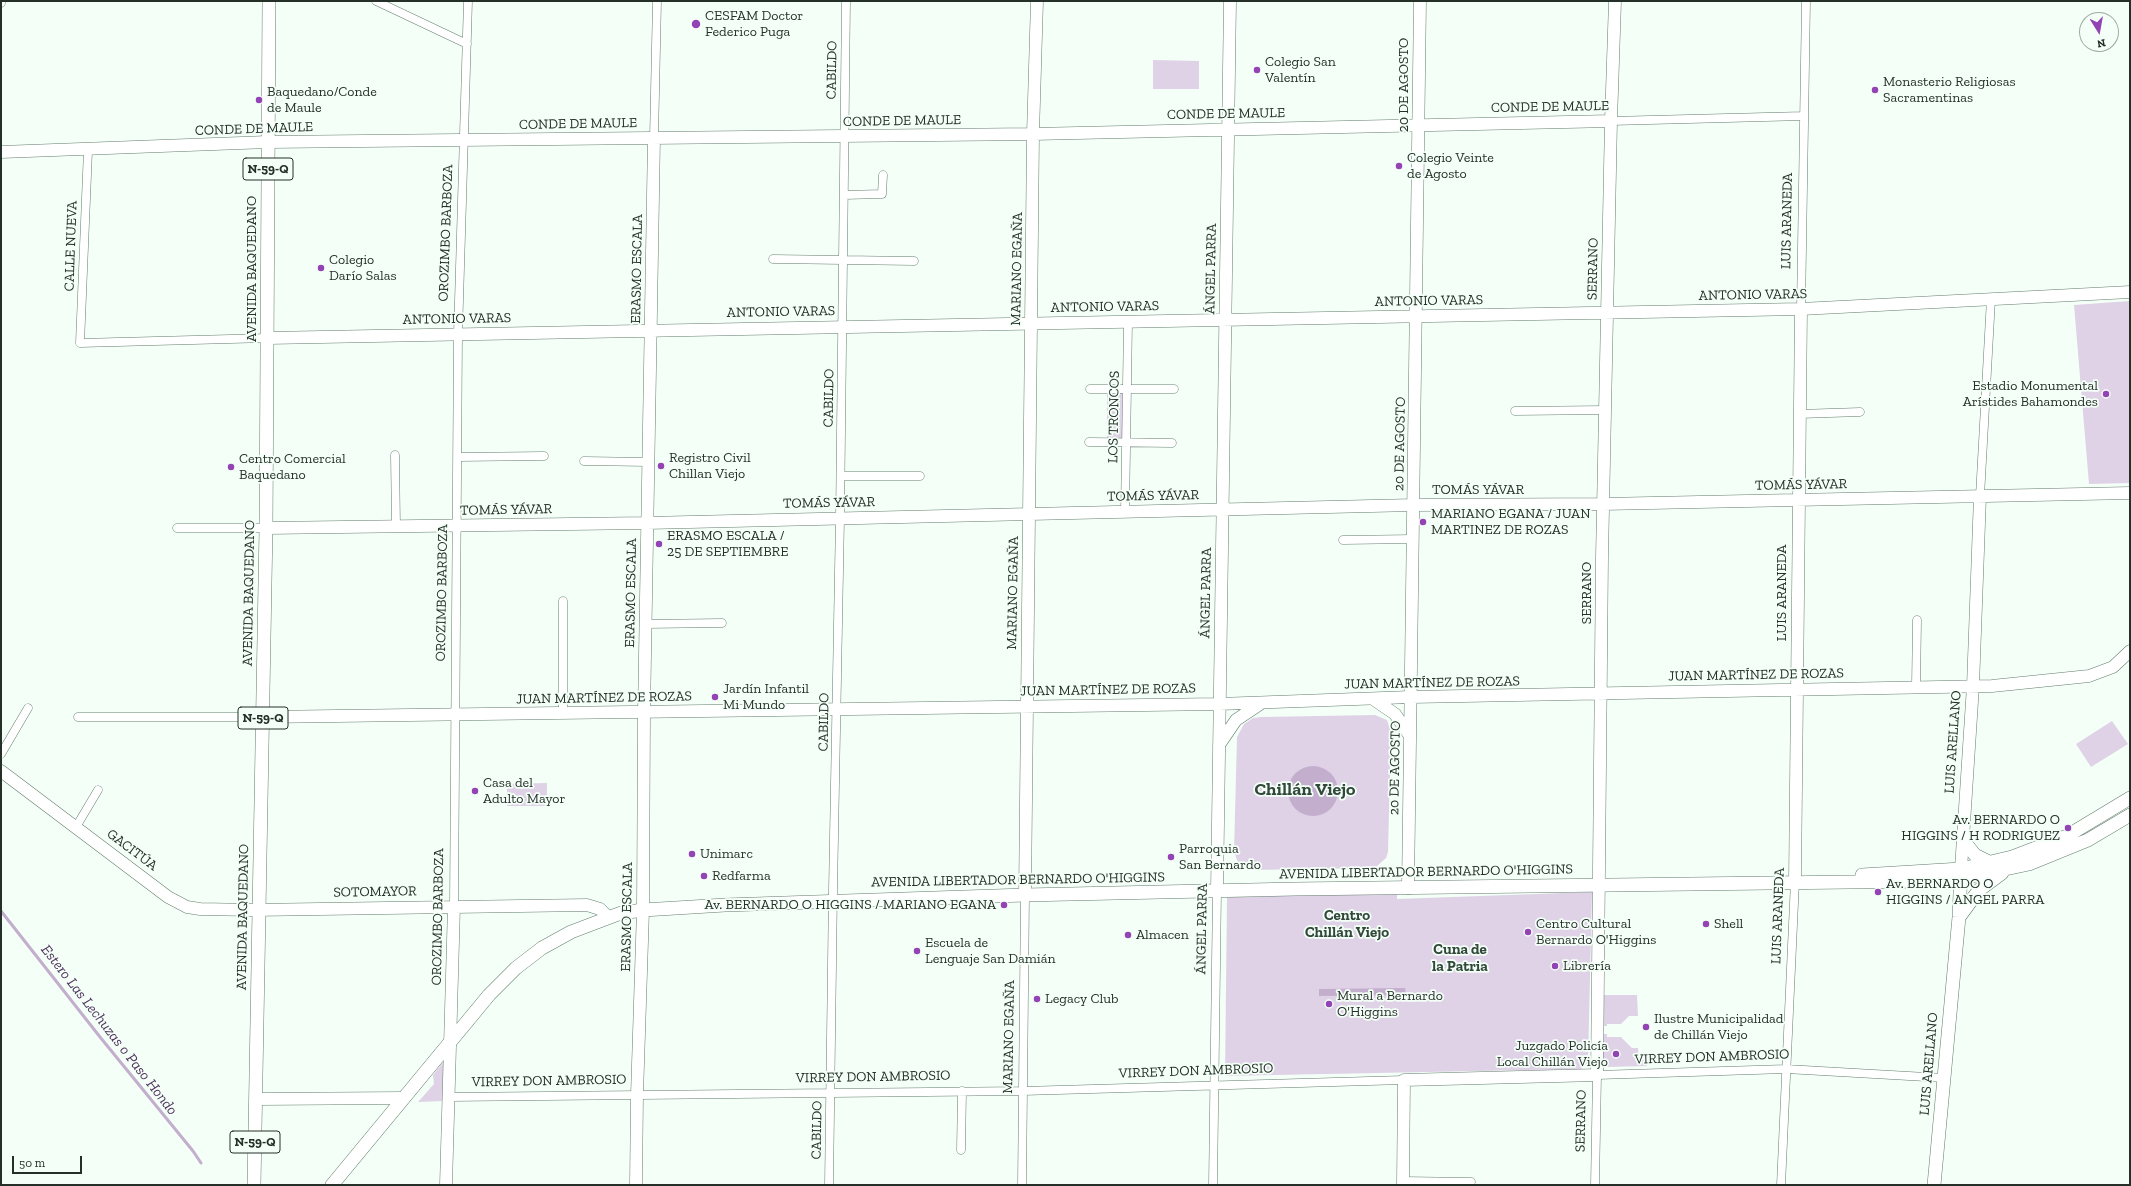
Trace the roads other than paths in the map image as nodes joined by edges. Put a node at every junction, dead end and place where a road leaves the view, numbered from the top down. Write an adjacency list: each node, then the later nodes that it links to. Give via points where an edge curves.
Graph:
1 (270, 1): 20 (main road, AVENIDA BAQUEDANO / N-59-Q)
2 (376, 1): 11 (street)
3 (468, 1): 11 (street, OROZIMBO BARBOZA)
4 (657, 1): 18 (street, ERASMO ESCALA)
5 (846, 1): 17 (street, CABILDO)
6 (1037, 1): 16 (street, MARIANO EGAÑA)
7 (1230, 1): 15 (street, ÁNGEL PARRA)
8 (1420, 1): 14 (street, 20 DE AGOSTO)
9 (1615, 1): 13 (street, SERRANO)
10 (1806, 1): 12 (street, LUIS ARANEDA)
11 (467, 44): 19 (street, OROZIMBO BARBOZA)
12 (1804, 116): 13 (street, CONDE DE MAULE); 30 (street, LUIS ARANEDA)
13 (1610, 121): 14 (street, CONDE DE MAULE); 31 (street, SERRANO)
14 (1418, 125): 15 (street, CONDE DE MAULE); 32 (street, 20 DE AGOSTO)
15 (1228, 129): 16 (street, CONDE DE MAULE); 33 (street, ÁNGEL PARRA)
16 (1033, 134): 17 (street, CONDE DE MAULE); 35 (street, MARIANO EGAÑA)
17 (844, 136): 18 (street, CONDE DE MAULE); 24 (street, CABILDO)
18 (654, 138): 19 (street, CONDE DE MAULE); 37 (street, ERASMO ESCALA)
19 (464, 140): 20 (street, CONDE DE MAULE); 38 (street, OROZIMBO BARBOZA)
20 (268, 142): 21 (street, CONDE DE MAULE); 39 (main road, AVENIDA BAQUEDANO / N-59-Q)
21 (88, 150): 22 (street, CONDE DE MAULE); 40 (street, CALLE NUEVA)
22 (1, 152)
23 (883, 174): 24 (street, via 882,194)
24 (844, 195): 26 (street, CABILDO)
25 (772, 259): 26 (street)
26 (843, 260): 27 (street); 36 (street, CABILDO)
27 (914, 261)
28 (2130, 292): 29 (street, ANTONIO VARAS)
29 (1992, 300): 30 (street, ANTONIO VARAS); 59 (street, LUIS ARELLANO)
30 (1801, 309): 31 (street, ANTONIO VARAS); 47 (street, LUIS ARANEDA)
31 (1607, 312): 32 (street, ANTONIO VARAS); 44 (street, SERRANO)
32 (1416, 316): 33 (street, ANTONIO VARAS); 62 (street, 20 DE AGOSTO)
33 (1225, 321): 34 (street, ANTONIO VARAS); 63 (street, ÁNGEL PARRA)
34 (1128, 322): 35 (street, ANTONIO VARAS); 42 (street, LOS TRONCOS)
35 (1032, 323): 36 (street, ANTONIO VARAS); 65 (street, MARIANO EGAÑA)
36 (842, 326): 37 (street, ANTONIO VARAS); 56 (street, CABILDO)
37 (651, 330): 38 (street, ANTONIO VARAS); 55 (street, ERASMO ESCALA)
38 (458, 334): 39 (street, ANTONIO VARAS); 53 (street, OROZIMBO BARBOZA)
39 (268, 338): 40 (street, ANTONIO VARAS); 71 (main road, AVENIDA BAQUEDANO / N-59-Q)
40 (80, 343)
41 (1090, 389): 42 (street)
42 (1127, 389): 43 (street); 49 (street, LOS TRONCOS)
43 (1174, 389)
44 (1605, 410): 45 (street); 61 (street, SERRANO)
45 (1515, 411)
46 (1860, 412): 47 (street)
47 (1799, 414): 60 (street, LUIS ARANEDA)
48 (1089, 442): 49 (street)
49 (1126, 442): 50 (street); 64 (street, LOS TRONCOS)
50 (1172, 443)
51 (395, 455): 68 (street)
52 (544, 456): 53 (street)
53 (458, 457): 69 (street, OROZIMBO BARBOZA)
54 (584, 461): 55 (street)
55 (648, 462): 67 (street, ERASMO ESCALA)
56 (841, 476): 57 (street); 66 (street, CABILDO)
57 (920, 476)
58 (2130, 493): 59 (street, TOMÁS YÁVAR)
59 (1980, 496): 60 (street, TOMÁS YÁVAR); 79 (street, LUIS ARELLANO)
60 (1797, 500): 61 (street, TOMÁS YÁVAR); 81 (street, LUIS ARANEDA)
61 (1603, 504): 62 (street, TOMÁS YÁVAR); 82 (street, SERRANO)
62 (1414, 505): 63 (street, TOMÁS YÁVAR); 72 (street, 20 DE AGOSTO)
63 (1222, 509): 64 (street, TOMÁS YÁVAR); 86 (street, ÁNGEL PARRA)
64 (1125, 512): 65 (street, TOMÁS YÁVAR)
65 (1030, 514): 66 (street, TOMÁS YÁVAR); 87 (street, MARIANO EGAÑA)
66 (840, 518): 67 (street, TOMÁS YÁVAR); 89 (street, CABILDO)
67 (647, 523): 69 (street, TOMÁS YÁVAR); 77 (street, ERASMO ESCALA)
68 (396, 526): 69 (street, TOMÁS YÁVAR); 71 (street, TOMÁS YÁVAR)
69 (458, 526): 92 (street, OROZIMBO BARBOZA)
70 (178, 528): 71 (street, TOMÁS YÁVAR)
71 (266, 528): 94 (main road, AVENIDA BAQUEDANO / N-59-Q)
72 (1413, 539): 73 (street); 83 (street, 20 DE AGOSTO)
73 (1343, 540)
74 (564, 601): 91 (street)
75 (1917, 620): 80 (street)
76 (722, 623): 77 (street)
77 (646, 624): 90 (street, ERASMO ESCALA)
78 (2130, 651): 79 (street, JUAN MARTÍNEZ DE ROZAS, via 2113,666 2089,676)
79 (1973, 686): 80 (street, JUAN MARTÍNEZ DE ROZAS); 103 (street, LUIS ARELLANO)
80 (1916, 687): 81 (street, JUAN MARTÍNEZ DE ROZAS)
81 (1796, 689): 82 (street, JUAN MARTÍNEZ DE ROZAS); 107 (street, LUIS ARANEDA)
82 (1602, 694): 83 (street, JUAN MARTÍNEZ DE ROZAS); 108 (street, SERRANO)
83 (1411, 697): 84 (street, JUAN MARTÍNEZ DE ROZAS); 95 (street, 20 DE AGOSTO)
84 (1372, 698): 85 (street, JUAN MARTÍNEZ DE ROZAS); 95 (street, via 1395,714)
85 (1262, 702): 86 (street, JUAN MARTÍNEZ DE ROZAS); 96 (street, via 1236,720)
86 (1219, 704): 87 (street, JUAN MARTÍNEZ DE ROZAS); 96 (street, ÁNGEL PARRA)
87 (1027, 707): 89 (street, JUAN MARTÍNEZ DE ROZAS); 111 (street, MARIANO EGAÑA)
88 (28, 708): 97 (street)
89 (837, 710): 90 (street, JUAN MARTÍNEZ DE ROZAS); 112 (street, CABILDO)
90 (644, 713): 91 (street, JUAN MARTÍNEZ DE ROZAS); 115 (street, ERASMO ESCALA)
91 (563, 714): 92 (street, JUAN MARTÍNEZ DE ROZAS)
92 (455, 715): 94 (street, JUAN MARTÍNEZ DE ROZAS); 113 (street, OROZIMBO BARBOZA)
93 (78, 717): 94 (street, JUAN MARTÍNEZ DE ROZAS)
94 (263, 717): 114 (main road, AVENIDA BAQUEDANO / N-59-Q)
95 (1410, 738): 109 (street, 20 DE AGOSTO)
96 (1219, 746): 110 (street, ÁNGEL PARRA)
97 (1, 754)
98 (1, 771): 102 (street, GACITÚA)
99 (98, 790): 102 (street)
100 (2130, 798): 104 (main road, AVENIDA LIBERTADOR BERNARDO O'HIGGINS, via 2067,836)
101 (2130, 816): 105 (main road, AVENIDA LIBERTADOR BERNARDO O'HIGGINS, via 2072,847)
102 (76, 827): 114 (street, GACITÚA, via 180,904 200,910)
103 (1963, 840): 104 (main road, via 1974,855); 106 (street, LUIS ARELLANO)
104 (1991, 864): 106 (main road, AVENIDA LIBERTADOR BERNARDO O'HIGGINS)
105 (2014, 868): 106 (main road, AVENIDA LIBERTADOR BERNARDO O'HIGGINS); 117 (main road, via 1995,877 1979,890)
106 (1961, 873): 107 (main road, AVENIDA LIBERTADOR BERNARDO O'HIGGINS, via 1854,875 1820,881); 117 (main road, LUIS ARELLANO)
107 (1795, 881): 108 (main road, AVENIDA LIBERTADOR BERNARDO O'HIGGINS); 119 (street, LUIS ARANEDA)
108 (1599, 885): 109 (main road, AVENIDA LIBERTADOR BERNARDO O'HIGGINS); 120 (street, SERRANO)
109 (1408, 888): 110 (main road, AVENIDA LIBERTADOR BERNARDO O'HIGGINS)
110 (1217, 891): 111 (main road, AVENIDA LIBERTADOR BERNARDO O'HIGGINS); 123 (street, ÁNGEL PARRA)
111 (1025, 895): 112 (main road, AVENIDA LIBERTADOR BERNARDO O'HIGGINS); 125 (street, MARIANO EGAÑA)
112 (832, 902): 115 (main road, AVENIDA LIBERTADOR BERNARDO O'HIGGINS); 126 (street, CABILDO)
113 (454, 906): 114 (street, SOTOMAYOR); 116 (street, SOTOMAYOR, via 587,905 600,909); 118 (street, OROZIMBO BARBOZA)
114 (260, 909): 130 (main road, AVENIDA BAQUEDANO / N-59-Q)
115 (643, 910): 116 (main road, AVENIDA LIBERTADOR BERNARDO O'HIGGINS); 127 (street, ERASMO ESCALA)
116 (608, 917): 118 (main road, AVENIDA LIBERTADOR BERNARDO O'HIGGINS, via 565,935 542,948 516,968 489,994)
117 (1959, 917): 121 (main road, LUIS ARELLANO)
118 (451, 1043): 128 (street, OROZIMBO BARBOZA); 129 (main road, AVENIDA LIBERTADOR BERNARDO O'HIGGINS)
119 (1786, 1069): 120 (street, VIRREY DON AMBROSIO); 121 (street, VIRREY DON AMBROSIO); 142 (street, LUIS ARANEDA)
120 (1597, 1075): 122 (street, VIRREY DON AMBROSIO); 141 (street, SERRANO)
121 (1944, 1078): 143 (main road, LUIS ARELLANO)
122 (1404, 1080): 123 (street, VIRREY DON AMBROSIO); 133 (street)
123 (1215, 1086): 125 (street, VIRREY DON AMBROSIO); 140 (street, ÁNGEL PARRA)
124 (962, 1091): 125 (street, VIRREY DON AMBROSIO); 126 (street, VIRREY DON AMBROSIO); 131 (street)
125 (1023, 1091): 139 (street, MARIANO EGAÑA)
126 (831, 1093): 127 (street, VIRREY DON AMBROSIO); 138 (street, CABILDO)
127 (637, 1095): 128 (street, VIRREY DON AMBROSIO); 137 (street, ERASMO ESCALA)
128 (449, 1097): 136 (street, OROZIMBO BARBOZA)
129 (404, 1098): 130 (street); 135 (main road, AVENIDA LIBERTADOR BERNARDO O'HIGGINS)
130 (257, 1099): 134 (main road, AVENIDA BAQUEDANO / N-59-Q)
131 (961, 1150)
132 (1471, 1182): 133 (street)
133 (1403, 1183)
134 (254, 1185)
135 (332, 1185)
136 (446, 1185)
137 (636, 1185)
138 (829, 1185)
139 (1022, 1185)
140 (1213, 1185)
141 (1595, 1185)
142 (1781, 1185)
143 (1934, 1185)

